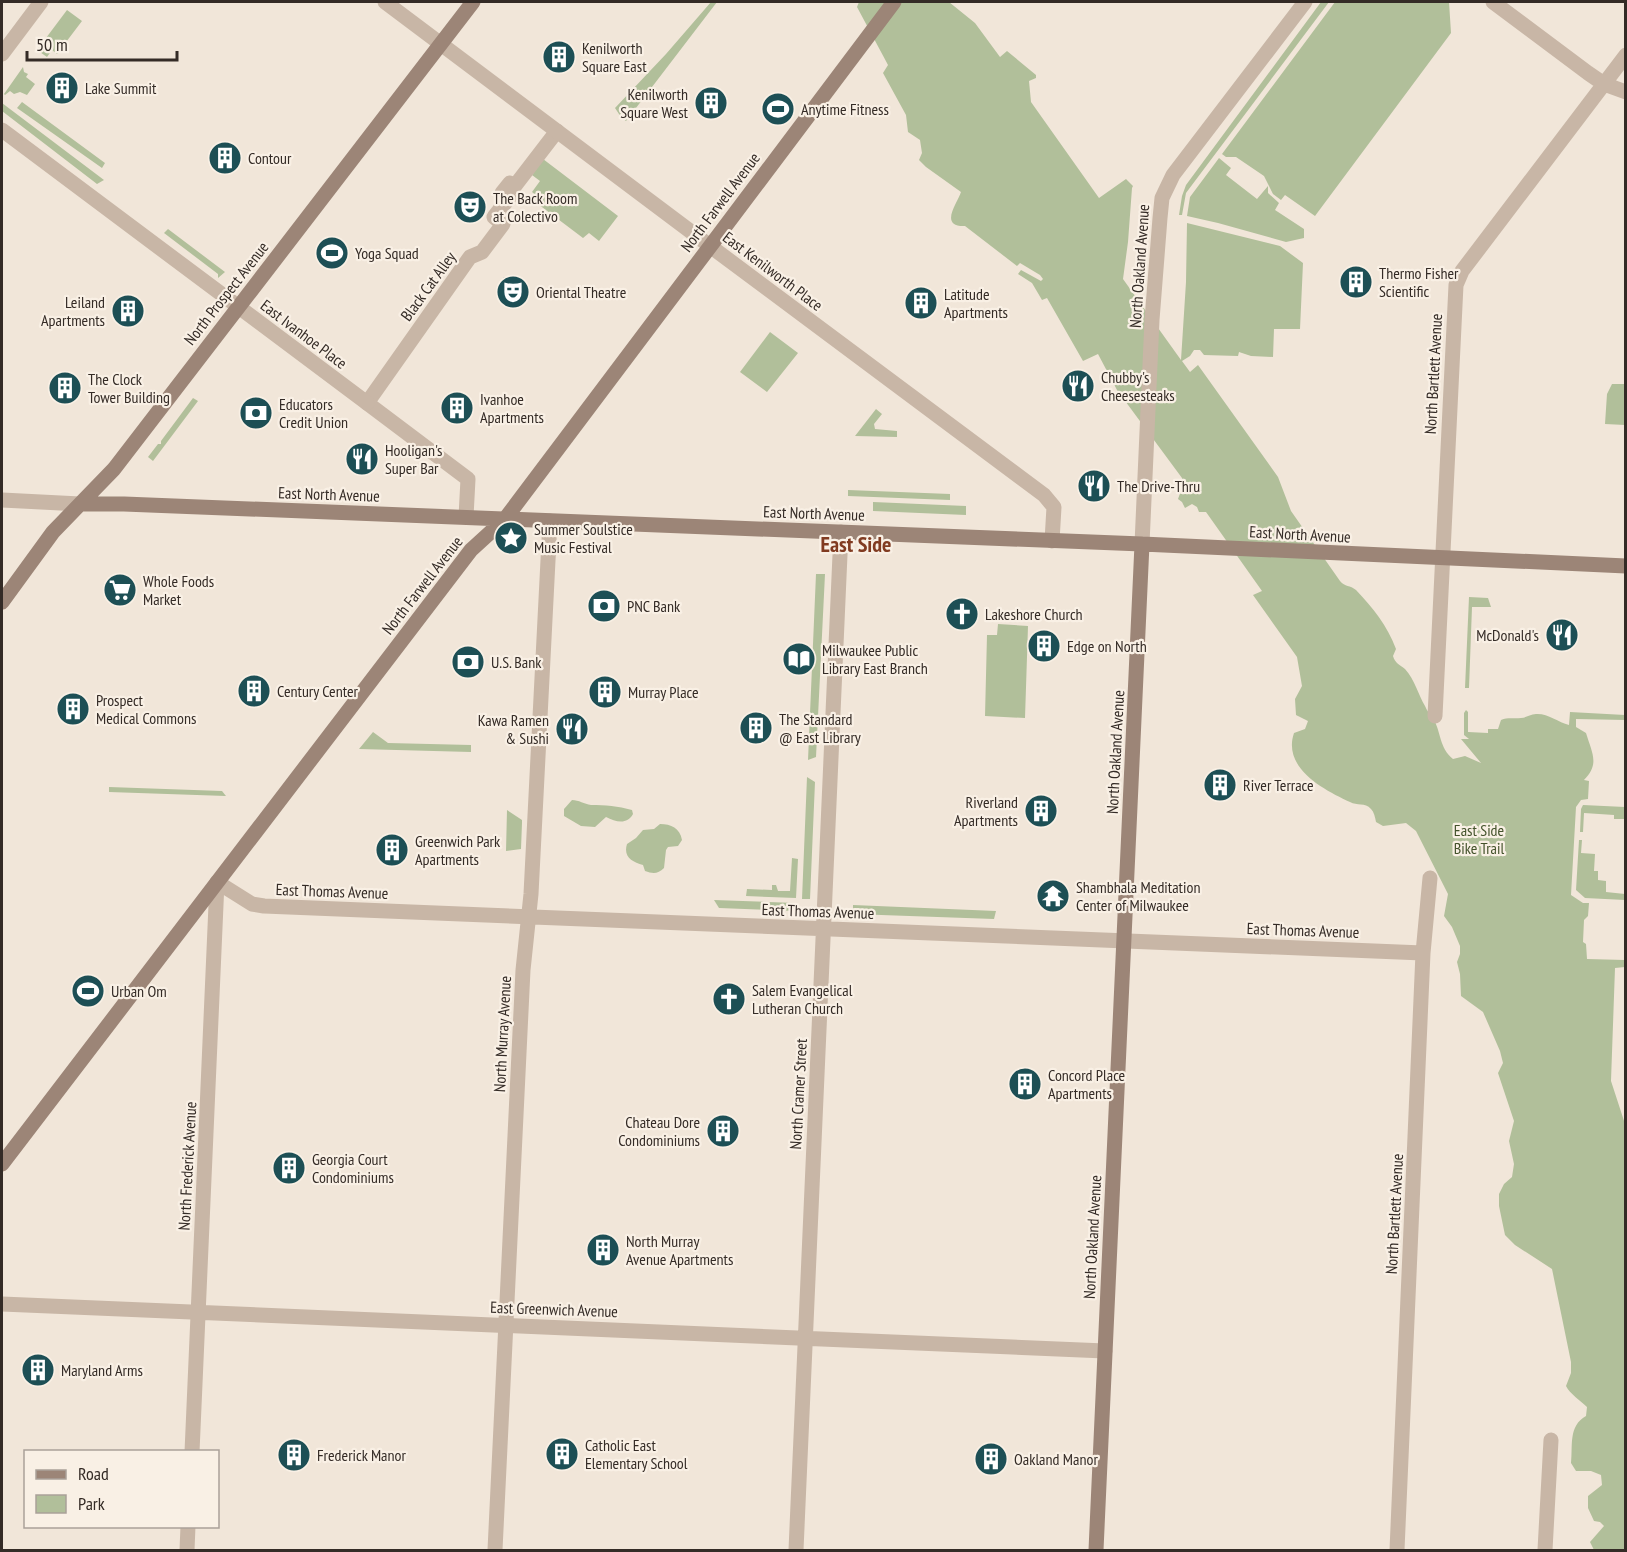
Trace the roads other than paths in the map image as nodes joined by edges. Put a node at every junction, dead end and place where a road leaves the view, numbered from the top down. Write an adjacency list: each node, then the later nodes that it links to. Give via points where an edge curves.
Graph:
1 (41, 2): 8 (street)
2 (385, 2): 7 (street, East Kenilworth Place)
3 (473, 2): 7 (main road, North Prospect Avenue)
4 (894, 2): 14 (main road, North Farwell Avenue)
5 (1305, 2): 24 (street, North Oakland Avenue, via 1173,175 1162,198)
6 (1493, 2): 10 (street)
7 (440, 44): 13 (street, East Kenilworth Place); 15 (main road, North Prospect Avenue)
8 (2, 54)
9 (1626, 55): 10 (street, North Bartlett Avenue)
10 (1604, 84): 11 (street); 25 (street, North Bartlett Avenue, via 1462,271 1456,285)
11 (1626, 92)
12 (2, 130): 15 (street, East Ivanhoe Place)
13 (556, 131): 14 (street, East Kenilworth Place); 16 (street, Black Cat Alley, via 514,187 510,183 494,217 503,224 482,252 470,257)
14 (710, 246): 20 (main road, North Farwell Avenue); 23 (street, East Kenilworth Place, via 1044,495 1054,507)
15 (238, 308): 16 (street, East Ivanhoe Place); 18 (main road, North Prospect Avenue, via 114,469)
16 (367, 403): 19 (street, East Ivanhoe Place, via 468,479)
17 (2, 500): 18 (street, East North Avenue)
18 (80, 504): 19 (main road, East North Avenue); 27 (main road, North Prospect Avenue, via 53,532)
19 (466, 517): 20 (main road, East North Avenue)
20 (505, 519): 21 (main road, East North Avenue); 30 (main road, North Farwell Avenue, via 471,550)
21 (550, 521): 22 (main road, East North Avenue); 31 (street, North Murray Avenue)
22 (841, 532): 23 (main road, East North Avenue); 32 (street, North Cramer Street)
23 (1052, 541): 24 (main road, East North Avenue)
24 (1142, 544): 25 (main road, East North Avenue); 33 (main road, North Oakland Avenue)
25 (1442, 558): 26 (main road, East North Avenue); 28 (street, North Bartlett Avenue)
26 (1626, 566)
27 (2, 602)
28 (1435, 716)
29 (1430, 878): 34 (street, North Bartlett Avenue)
30 (217, 882): 31 (street, East Thomas Avenue, via 264,906); 35 (main road, North Farwell Avenue); 37 (street, North Frederick Avenue)
31 (529, 916): 32 (street, East Thomas Avenue); 38 (street, North Murray Avenue, via 522,981)
32 (823, 929): 33 (street, East Thomas Avenue); 39 (street, North Cramer Street)
33 (1124, 941): 34 (street, East Thomas Avenue); 40 (main road, North Oakland Avenue)
34 (1423, 953): 48 (street, North Bartlett Avenue)
35 (2, 1164)
36 (2, 1304): 37 (street, East Greenwich Avenue)
37 (198, 1312): 38 (street, East Greenwich Avenue); 42 (street, North Frederick Avenue)
38 (507, 1325): 39 (street, East Greenwich Avenue); 45 (street, North Murray Avenue)
39 (805, 1338): 40 (street, East Greenwich Avenue); 46 (street, North Cramer Street)
40 (1105, 1351): 47 (main road, North Oakland Avenue)
41 (1551, 1440): 49 (street)
42 (192, 1450)
43 (188, 1528): 44 (street)
44 (187, 1551)
45 (495, 1551)
46 (795, 1551)
47 (1096, 1551)
48 (1397, 1551)
49 (1545, 1551)

